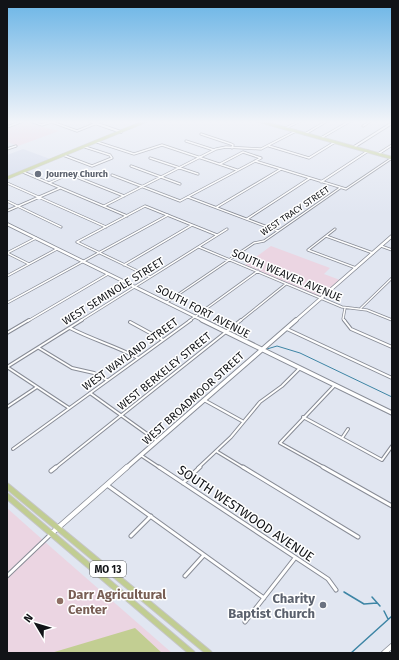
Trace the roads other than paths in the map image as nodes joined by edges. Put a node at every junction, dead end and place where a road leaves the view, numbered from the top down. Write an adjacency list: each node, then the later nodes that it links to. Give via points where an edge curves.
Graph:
1 (72, 152): 15 (main road)
2 (98, 152): 15 (street, via 112,157 98,165 90,165)
3 (126, 152): 4 (street, via 133,154)
4 (142, 152)
5 (180, 152): 17 (street)
6 (211, 152): 17 (street)
7 (255, 152): 13 (street)
8 (288, 152): 9 (street, via 309,158)
9 (319, 152)
10 (367, 152): 31 (street)
11 (371, 152): 14 (main road)
12 (381, 152): 14 (street)
13 (252, 154): 19 (street, via 260,158); 20 (street, via 246,152)
14 (378, 154): 18 (main road)
15 (63, 155): 25 (main road)
16 (150, 158): 22 (street)
17 (199, 158): 20 (street); 22 (street)
18 (392, 158): 37 (street, WEST TRACY STREET, via 349,189)
19 (255, 161): 23 (street); 24 (street)
20 (220, 164): 24 (street)
21 (131, 166): 28 (street)
22 (179, 168): 26 (street); 28 (street)
23 (281, 169): 30 (street); 44 (street)
24 (237, 170): 40 (street)
25 (23, 172): 29 (main road); 33 (street)
26 (198, 174)
27 (112, 175): 35 (street)
28 (160, 177): 34 (street); 35 (street)
29 (7, 178)
30 (310, 178): 31 (street); 48 (street)
31 (321, 182): 37 (street)
32 (7, 183): 39 (street)
33 (49, 183): 36 (street); 38 (street, via 68,174)
34 (180, 184)
35 (142, 186): 38 (street); 40 (street, via 180,201)
36 (60, 188): 39 (street); 43 (street)
37 (340, 188): 55 (street, WEST TRACY STREET)
38 (124, 196): 43 (street)
39 (39, 197): 42 (street); 52 (street)
40 (188, 197): 44 (street)
41 (7, 202): 42 (street)
42 (18, 206): 45 (street); 51 (street)
43 (104, 206): 47 (street)
44 (216, 208): 48 (street)
45 (7, 211)
46 (168, 215): 47 (street, via 145,206); 50 (street); 65 (street)
47 (127, 216): 52 (street)
48 (246, 219): 55 (street)
49 (7, 224): 59 (street, SOUTH FORT AVENUE)
50 (192, 225): 56 (street); 70 (street)
51 (60, 227)
52 (106, 227): 65 (street, via 77,242)
53 (227, 229): 56 (street, WEST SEMINOLE STREET)
54 (336, 229): 57 (street)
55 (278, 231): 67 (street, WEST TRACY STREET)
56 (217, 235): 61 (street, WEST SEMINOLE STREET)
57 (326, 236): 66 (street); 71 (street, via 308,250)
58 (392, 236): 60 (street, WEST BROADMOOR STREET)
59 (36, 238): 62 (street, SOUTH FORT AVENUE); 64 (street)
60 (381, 246): 63 (street); 66 (street, WEST BROADMOOR STREET)
61 (199, 247): 67 (street, SOUTH WEAVER AVENUE); 75 (street, WEST SEMINOLE STREET)
62 (58, 249): 68 (street, SOUTH FORT AVENUE); 69 (street)
63 (392, 250)
64 (7, 253): 69 (street)
65 (100, 253): 68 (street); 70 (street)
66 (373, 253): 71 (street, WEST BROADMOOR STREET)
67 (230, 259): 72 (street, SOUTH WEAVER AVENUE); 80 (street, WEST TRACY STREET)
68 (85, 262): 73 (street, SOUTH FORT AVENUE); 81 (street)
69 (28, 264): 74 (street)
70 (124, 265): 75 (street)
71 (356, 268): 79 (street, WEST BROADMOOR STREET)
72 (258, 272): 77 (street, SOUTH WEAVER AVENUE); 84 (street, WEST WAYLAND STREET)
73 (108, 273): 78 (street, SOUTH FORT AVENUE); 90 (street)
74 (7, 276)
75 (150, 277): 78 (street, WEST SEMINOLE STREET)
76 (392, 278): 83 (street)
77 (286, 284): 79 (street, SOUTH WEAVER AVENUE); 89 (street, WEST BERKELEY STREET)
78 (135, 287): 80 (street, SOUTH FORT AVENUE); 87 (street, WEST SEMINOLE STREET)
79 (321, 298): 82 (street, SOUTH WEAVER AVENUE); 88 (street, WEST BROADMOOR STREET)
80 (166, 302): 84 (street, SOUTH FORT AVENUE)
81 (7, 303)
82 (345, 308): 83 (street, SOUTH WEAVER AVENUE); 92 (street, via 343,319 348,326)
83 (361, 309): 85 (street, SOUTH WEAVER AVENUE)
84 (195, 317): 89 (street, SOUTH FORT AVENUE); 91 (street, WEST WAYLAND STREET)
85 (392, 320)
86 (130, 322): 91 (street)
87 (70, 328): 93 (street, WEST SEMINOLE STREET); 95 (street)
88 (286, 329): 94 (street, WEST BROADMOOR STREET); 98 (street)
89 (226, 332): 94 (street, SOUTH FORT AVENUE); 107 (street, WEST BERKELEY STREET)
90 (7, 333)
91 (163, 340): 95 (street, WEST WAYLAND STREET)
92 (392, 347)
93 (39, 348): 96 (street, WEST SEMINOLE STREET); 99 (street, via 72,368 93,372)
94 (261, 350): 97 (street, SOUTH FORT AVENUE); 103 (street, WEST BROADMOOR STREET)
95 (138, 358): 99 (street, WEST WAYLAND STREET)
96 (7, 367): 101 (street)
97 (300, 368): 100 (street, SOUTH FORT AVENUE); 109 (street)
98 (392, 378)
99 (107, 380): 102 (street, WEST WAYLAND STREET)
100 (335, 385): 106 (street, SOUTH FORT AVENUE); 108 (street)
101 (37, 387): 104 (street); 105 (street)
102 (90, 393): 105 (street, WEST WAYLAND STREET); 107 (street)
103 (204, 400): 109 (street); 112 (street, WEST BROADMOOR STREET)
104 (7, 407)
105 (69, 408): 114 (street, WEST WAYLAND STREET)
106 (392, 413)
107 (122, 415): 112 (street); 117 (street, WEST BERKELEY STREET)
108 (303, 418): 111 (street); 122 (street, via 280,443)
109 (242, 421): 115 (street, via 231,437)
110 (348, 429): 111 (street)
111 (341, 438): 113 (street, via 382,460)
112 (157, 442): 116 (street, WEST BROADMOOR STREET)
113 (392, 446)
114 (13, 449)
115 (216, 451): 118 (street); 127 (street)
116 (142, 456): 118 (street, SOUTH WESTWOOD AVENUE); 119 (street, WEST BROADMOOR STREET)
117 (51, 471)
118 (183, 483): 129 (street, SOUTH WESTWOOD AVENUE)
119 (107, 485): 123 (street); 124 (street, WEST BROADMOOR STREET)
120 (7, 486): 124 (main road, MO 13)
121 (7, 496): 125 (main road, MO 13)
122 (392, 506)
123 (151, 516): 126 (street); 128 (street)
124 (58, 527): 125 (street, WEST BROADMOOR STREET); 137 (main road, MO 13)
125 (52, 533): 130 (street, WEST BROADMOOR STREET); 136 (main road, MO 13)
126 (131, 536)
127 (358, 537)
128 (204, 555): 131 (street); 133 (street)
129 (295, 558): 132 (street, SOUTH WESTWOOD AVENUE, via 328,580); 133 (street)
130 (7, 576)
131 (185, 576)
132 (336, 590)
133 (264, 598): 134 (street)
134 (246, 622)
135 (392, 646): 138 (street)
136 (192, 653)
137 (209, 653)
138 (384, 653)

